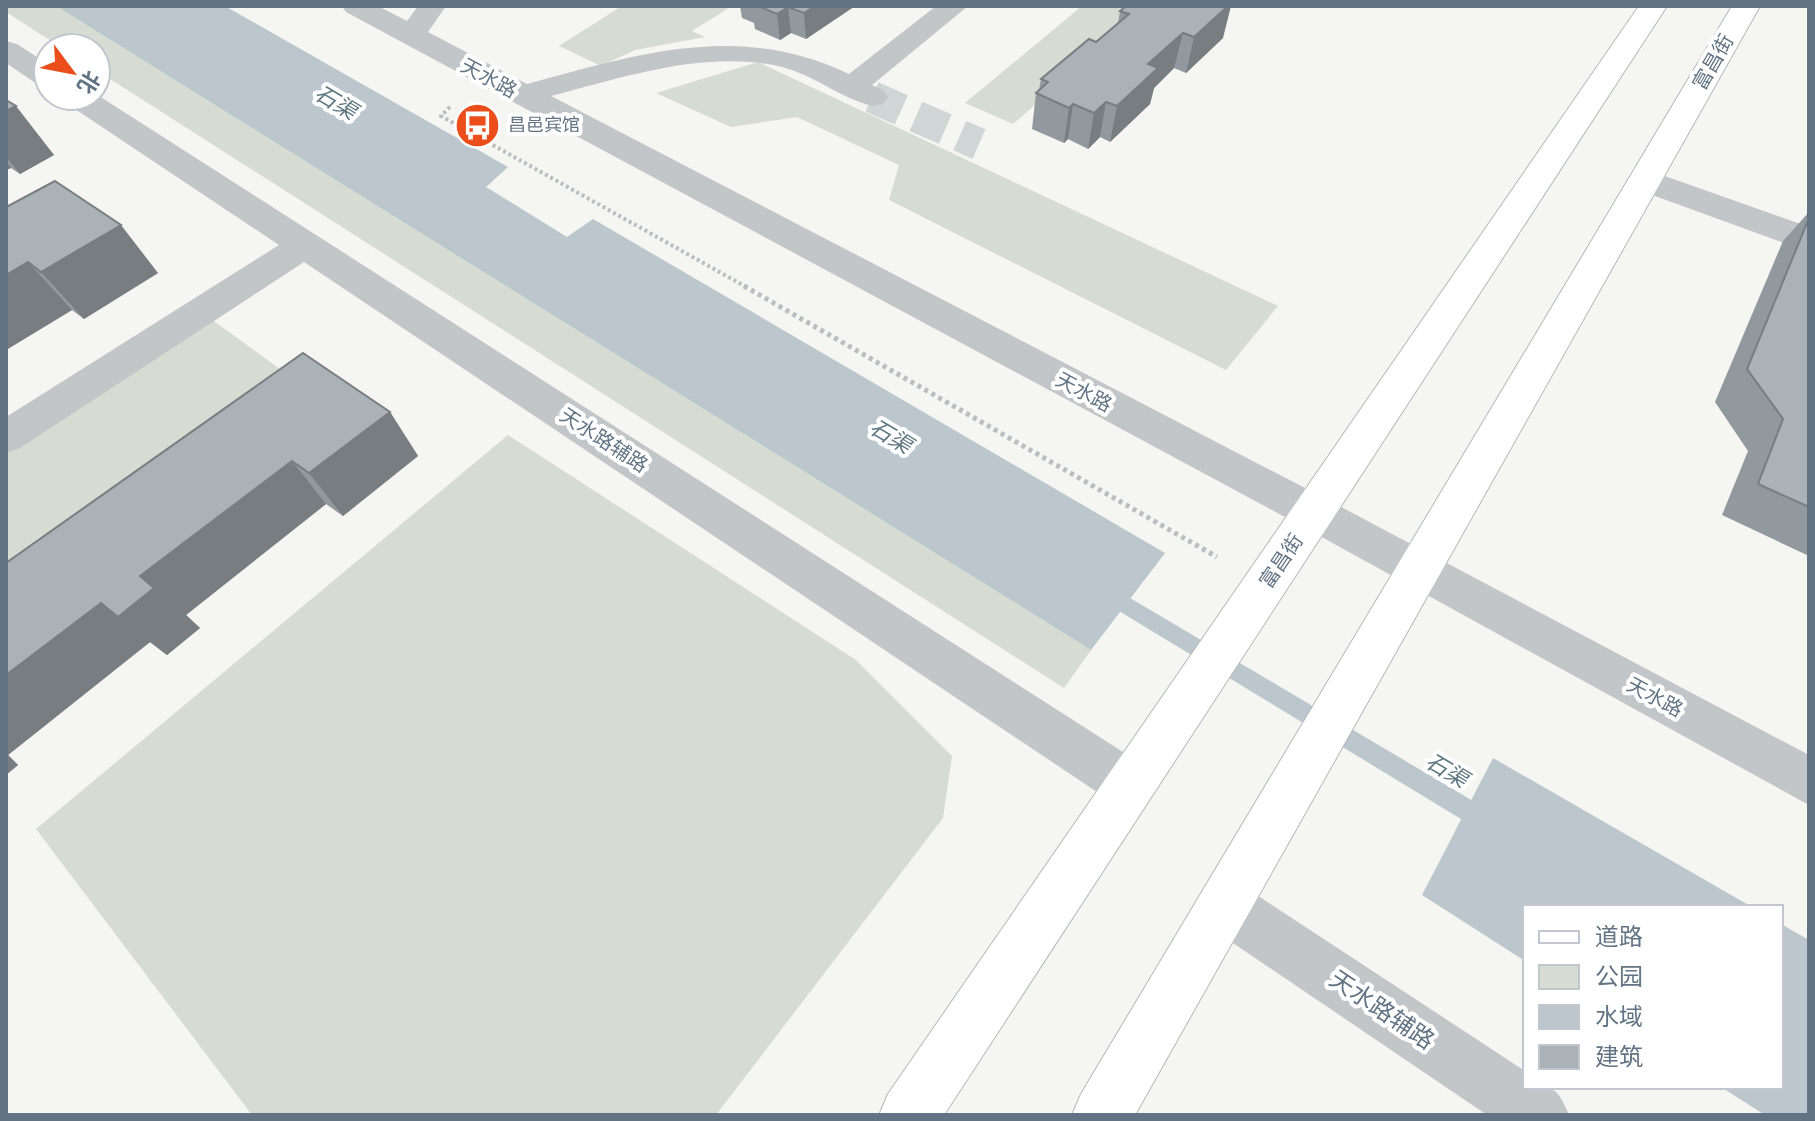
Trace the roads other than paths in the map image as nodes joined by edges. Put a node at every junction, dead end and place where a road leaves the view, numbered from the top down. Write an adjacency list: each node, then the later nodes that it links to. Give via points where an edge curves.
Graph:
1 (356, 6): 6 (street, 天水路)
2 (432, 6): 6 (street)
3 (954, 6): 9 (street, via 861,92 785,58 719,52 642,63)
4 (1653, 6): 15 (main road, 富昌街)
5 (1746, 6): 11 (main road, 富昌街)
6 (411, 36): 9 (street, 天水路)
7 (11, 58): 8 (street)
8 (32, 69)
9 (520, 95): 15 (street, 天水路)
10 (101, 112): 13 (street, 天水路辅路)
11 (1645, 180): 12 (street); 16 (main road, 富昌街)
12 (1809, 240)
13 (305, 245): 14 (street); 18 (street, 天水路辅路)
14 (6, 437)
15 (1313, 512): 16 (street, 天水路); 18 (main road, 富昌街)
16 (1418, 569): 17 (street, 天水路); 19 (main road, 富昌街)
17 (1809, 781)
18 (1130, 785): 20 (main road, 富昌街)
19 (1224, 905): 21 (main road, 富昌街); 22 (street, 天水路辅路)
20 (909, 1115)
21 (1102, 1115)
22 (1539, 1115)

